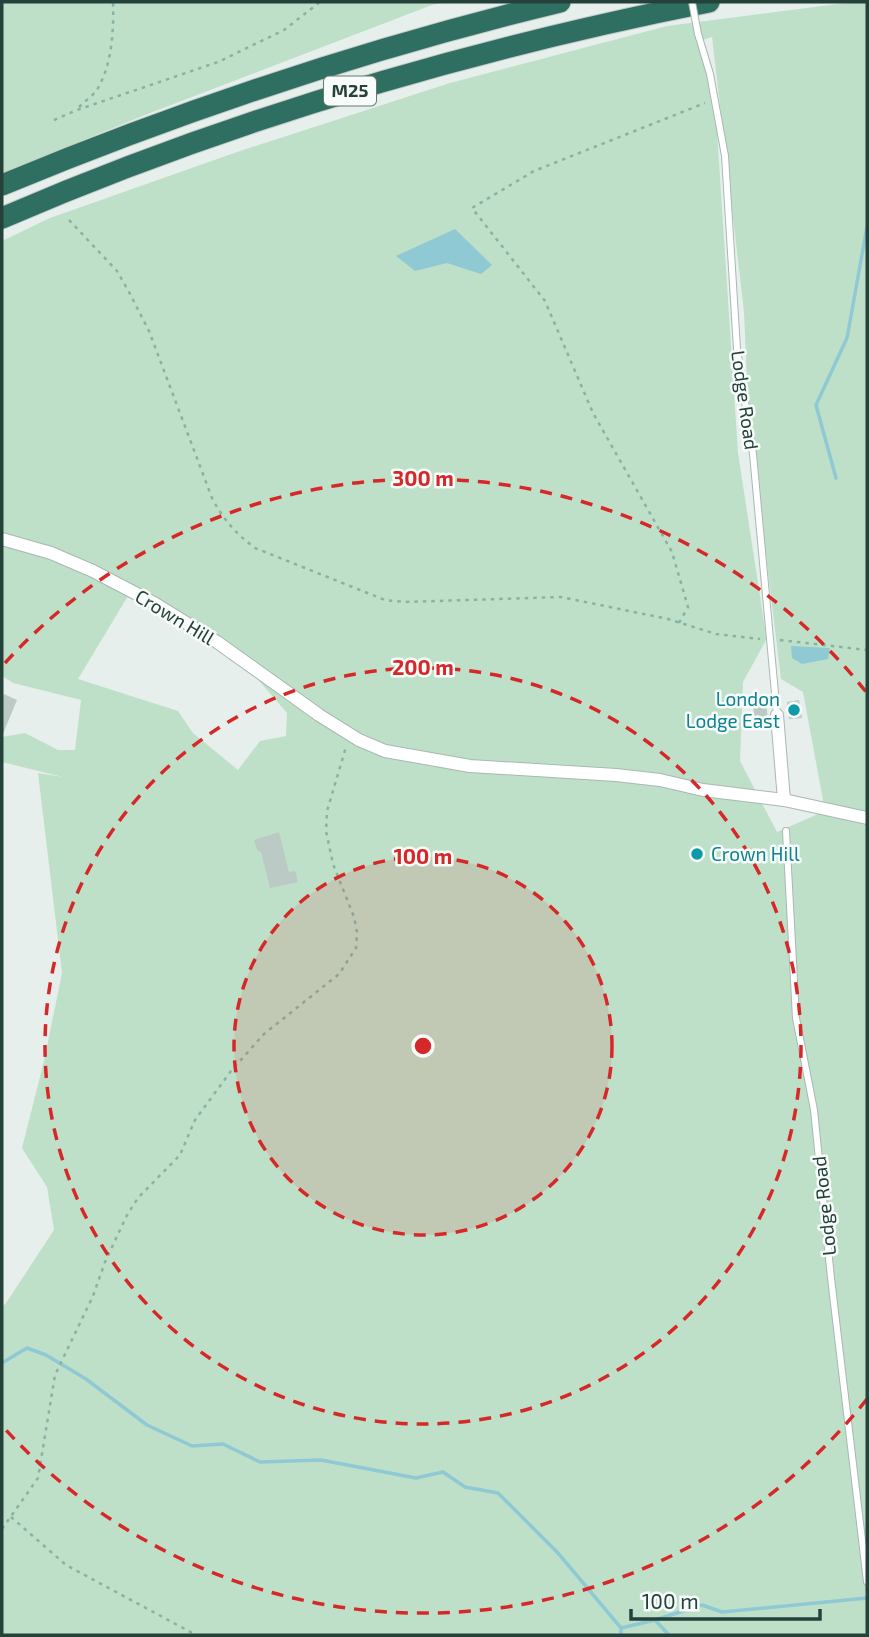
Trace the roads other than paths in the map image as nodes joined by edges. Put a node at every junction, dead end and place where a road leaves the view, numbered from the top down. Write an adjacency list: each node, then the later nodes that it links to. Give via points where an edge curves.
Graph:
1 (560, 2): 4 (highway, M25, via 291,77)
2 (692, 2): 7 (lane, Lodge Road, bridge, via 725,156 737,349 753,454)
3 (709, 2): 5 (highway, M25, via 532,40 333,96 162,155)
4 (2, 185)
5 (2, 218)
6 (2, 539): 8 (street, Crown Hill, via 93,571 155,603 319,716 385,751 470,766 660,780)
7 (777, 716): 8 (street, Lodge Road)
8 (784, 800): 9 (street, Crown Hill)
9 (867, 818)
10 (786, 831): 11 (lane, Lodge Road, via 796,1018 814,1110)
11 (867, 1582)

